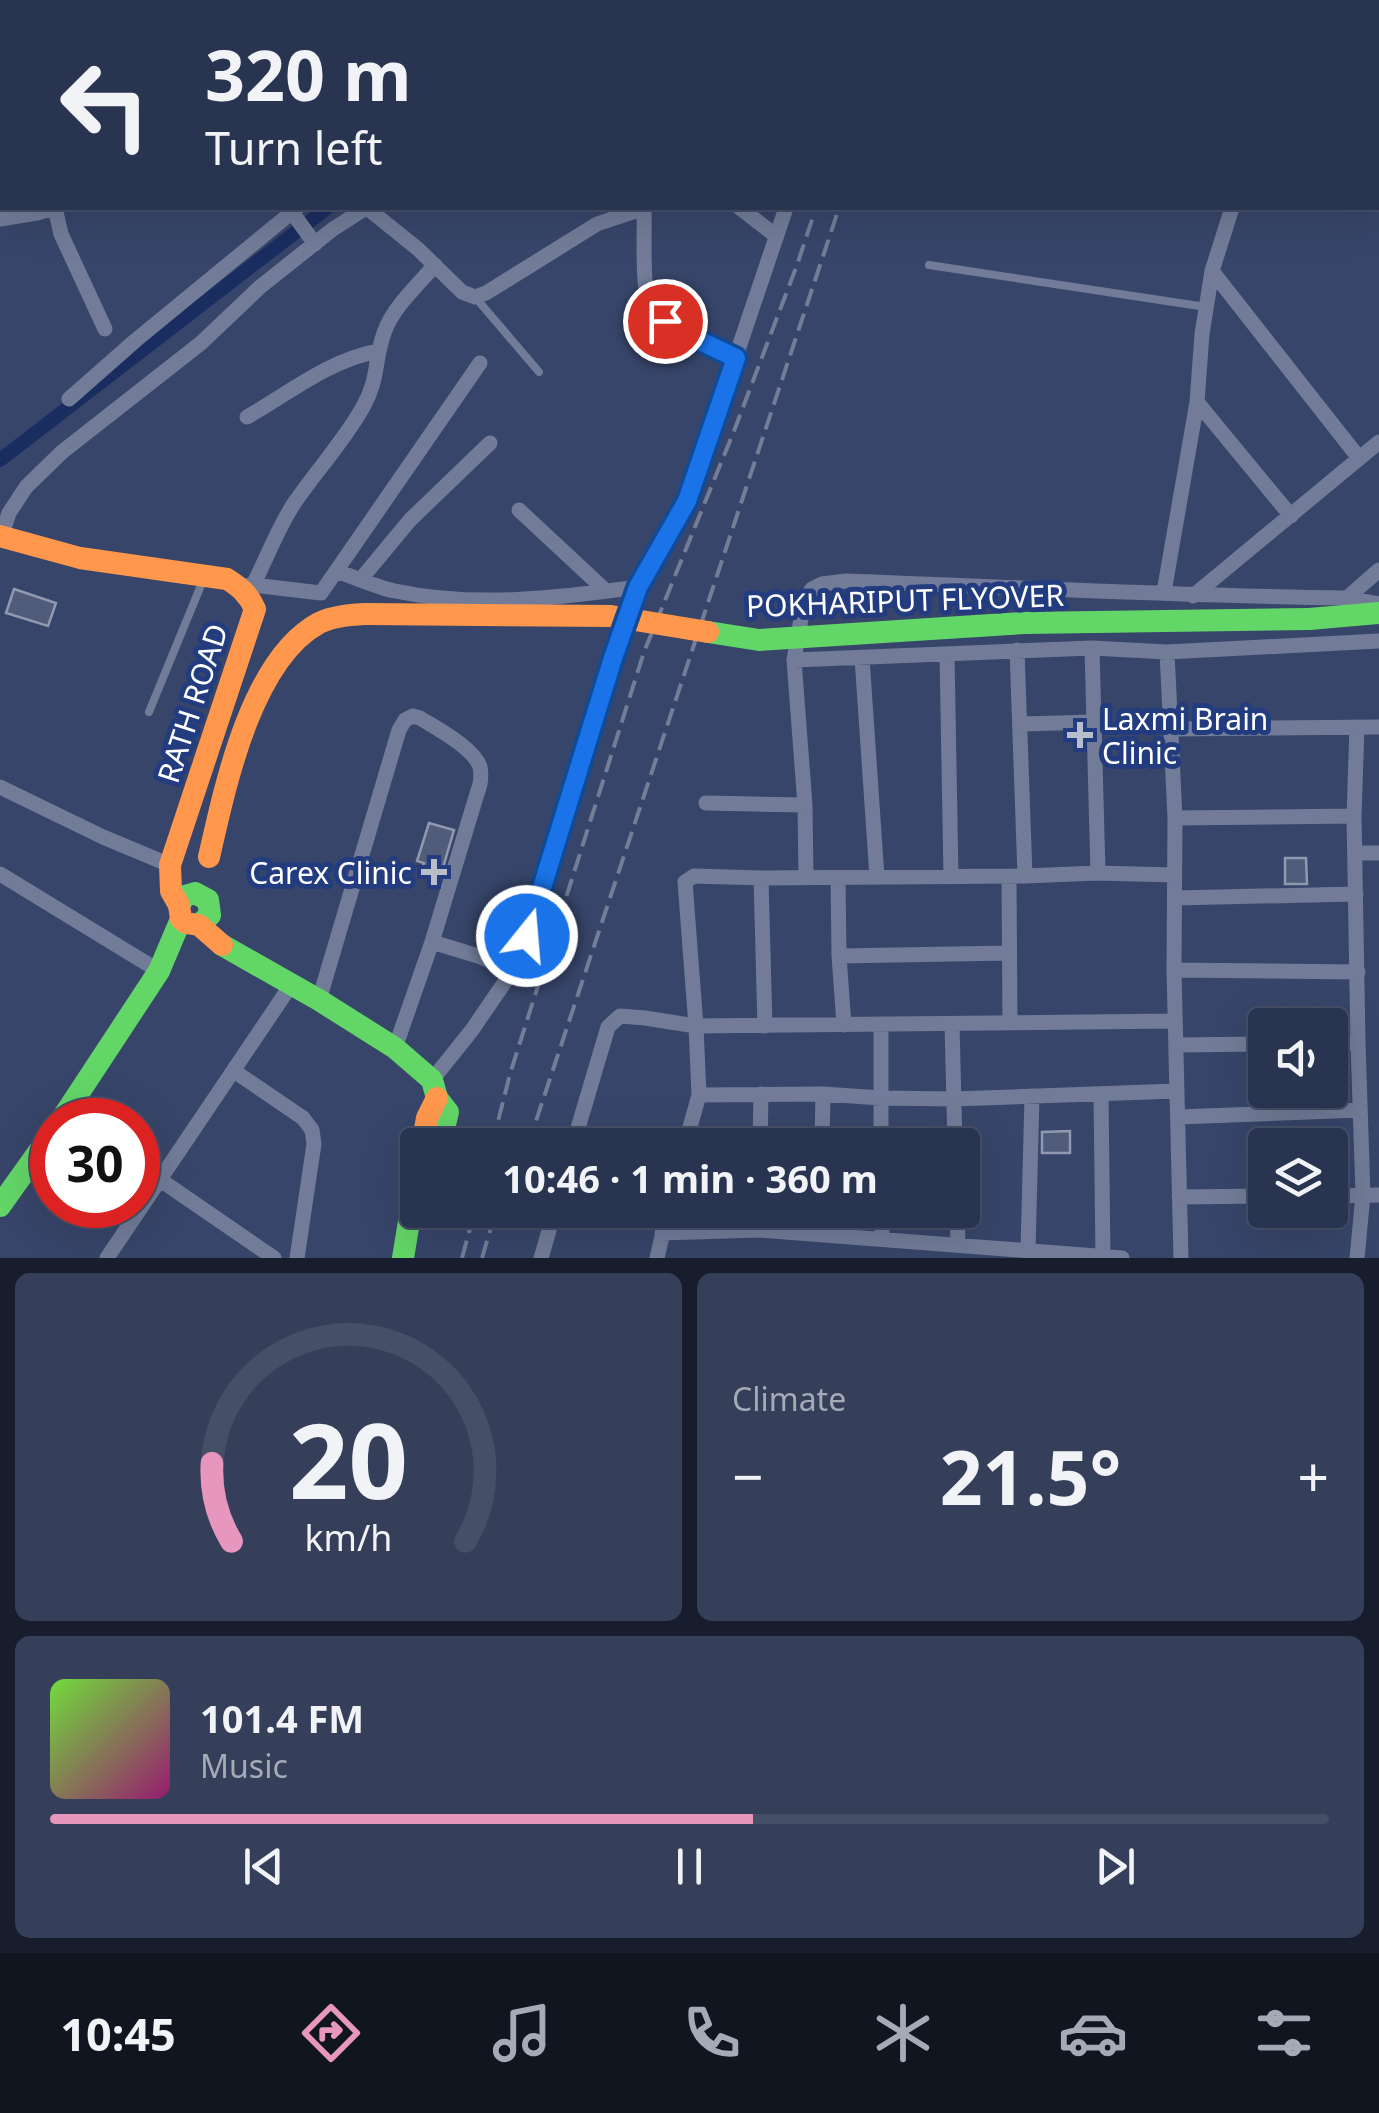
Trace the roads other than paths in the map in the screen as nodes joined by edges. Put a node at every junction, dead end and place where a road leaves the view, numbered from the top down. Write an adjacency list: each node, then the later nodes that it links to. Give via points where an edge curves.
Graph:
1 (48, 210): 12 (street)
2 (55, 210): 21 (street)
3 (293, 210): 15 (street); 26 (street)
4 (364, 210): 15 (street)
5 (369, 210): 17 (street)
6 (589, 210): 13 (street)
7 (638, 210): 13 (street)
8 (644, 210): 23 (street, via 652,306 677,330)
9 (743, 210): 14 (street)
10 (785, 210): 14 (street)
11 (1231, 210): 18 (street)
12 (2, 212)
13 (597, 224): 19 (street)
14 (775, 235): 23 (street)
15 (314, 243): 34 (street, via 62,452 26,487)
16 (928, 265): 20 (lane)
17 (435, 266): 19 (street); 22 (street, via 389,321)
18 (1212, 271): 20 (street); 31 (street)
19 (475, 297): 25 (lane)
20 (1206, 307): 27 (street)
21 (105, 329)
22 (378, 351): 28 (street, via 341,361); 39 (street, via 377,376 362,410 293,505)
23 (736, 358): 40 (street, via 687,501)
24 (480, 363): 36 (street)
25 (540, 372)
26 (69, 399)
27 (1197, 402): 33 (street); 42 (street)
28 (248, 417)
29 (1379, 442): 31 (street)
30 (490, 443): 38 (street, via 410,520)
31 (1359, 458): 33 (street)
32 (519, 510): 41 (street)
33 (1291, 516): 43 (street)
34 (0, 536): 37 (main road, RATH ROAD, via 80,558)
35 (1379, 570): 44 (street)
36 (336, 571): 38 (street); 39 (street, via 320,593)
37 (204, 576): 39 (main road, RATH ROAD); 54 (lane)
38 (361, 579): 41 (street, via 417,596 504,601)
39 (247, 586): 67 (main road, RATH ROAD, via 254,609)
40 (638, 587): 41 (street); 83 (street)
41 (606, 592)
42 (1164, 592): 43 (street); 53 (street, via 822,584 804,601)
43 (1193, 596): 44 (street)
44 (1347, 598): 45 (street)
45 (1379, 604)
46 (1379, 613): 79 (main road, POKHARIPUT FLYOVER, bridge, via 1024,623 759,640 610,616 338,616 315,625 270,670 232,768)
47 (1379, 641): 50 (street)
48 (1092, 648): 49 (street); 50 (street); 55 (street)
49 (1018, 650): 51 (street); 56 (street)
50 (1168, 652): 59 (street)
51 (947, 654): 52 (street); 73 (street)
52 (862, 658): 53 (street); 72 (street)
53 (794, 660): 62 (street)
54 (149, 712)
55 (1094, 722): 56 (street); 68 (street)
56 (1020, 724): 71 (street)
57 (1357, 727): 58 (street); 59 (street); 63 (street)
58 (1379, 727)
59 (1172, 729): 64 (street)
60 (0, 787): 67 (street)
61 (706, 803): 62 (street)
62 (805, 805): 75 (street)
63 (1354, 816): 64 (street); 65 (street)
64 (1176, 818): 70 (street)
65 (1354, 853): 66 (street); 77 (street)
66 (1379, 853)
67 (170, 865): 79 (main road, via 172,891)
68 (1098, 873): 70 (street); 71 (street)
69 (0, 874): 85 (street)
70 (1174, 875): 78 (street)
71 (1017, 876): 73 (street); 81 (street)
72 (877, 877): 73 (street); 76 (street)
73 (951, 877)
74 (761, 878): 75 (street); 94 (street, via 694,876 684,882); 95 (street)
75 (806, 878): 76 (street)
76 (838, 878): 82 (street)
77 (1356, 894): 78 (street); 86 (street)
78 (1175, 898): 84 (street)
79 (190, 914): 85 (main road); 87 (main road, via 220,944); 110 (main road, via 176,972)
80 (432, 942): 83 (street); 88 (street, via 481,769 462,746 413,716 399,730); 100 (street)
81 (1009, 952): 82 (street); 90 (street)
82 (839, 956): 92 (street)
83 (512, 970): 102 (street)
84 (1174, 970): 86 (street); 89 (street)
85 (158, 971): 109 (main road)
86 (1358, 972): 97 (street)
87 (292, 985): 88 (main road); 101 (street)
88 (319, 1000): 100 (main road)
89 (1176, 1022): 90 (street); 99 (street)
90 (1010, 1023): 91 (street)
91 (952, 1024): 93 (street); 112 (street)
92 (844, 1025): 93 (street); 95 (street)
93 (882, 1025): 111 (street)
94 (696, 1026): 95 (street); 107 (street); 117 (street, via 614,1020)
95 (764, 1026)
96 (1348, 1042): 97 (street)
97 (1358, 1042): 113 (street)
98 (1248, 1044): 99 (street)
99 (1176, 1045): 103 (street)
100 (395, 1048): 102 (main road)
101 (234, 1071): 124 (street); 148 (street, via 312,1130)
102 (434, 1089): 115 (main road); 116 (main road, via 448,1112)
103 (1177, 1092): 106 (street); 114 (street)
104 (761, 1094): 105 (street); 107 (street); 119 (street)
105 (823, 1094): 111 (street); 120 (street)
106 (1102, 1094): 108 (street); 153 (street)
107 (698, 1095): 118 (street)
108 (1032, 1096): 112 (street); 145 (street)
109 (75, 1098)
110 (91, 1098)
111 (881, 1098): 112 (street); 121 (street)
112 (954, 1100): 122 (street)
113 (1360, 1110): 114 (street); 127 (street)
114 (1178, 1117): 129 (street)
115 (425, 1128)
116 (444, 1128)
117 (578, 1128)
118 (689, 1128)
119 (760, 1128)
120 (822, 1128)
121 (881, 1128)
122 (955, 1128)
123 (30, 1156): 125 (main road)
124 (160, 1179): 147 (street)
125 (8, 1180): 130 (main road)
126 (30, 1187): 131 (main road)
127 (1371, 1195): 156 (street)
128 (1248, 1196): 129 (street)
129 (1179, 1197): 155 (street)
130 (0, 1206)
131 (0, 1225)
132 (127, 1228): 146 (street)
133 (408, 1228): 149 (main road)
134 (424, 1228): 150 (main road)
135 (550, 1228): 151 (street)
136 (664, 1228): 141 (street)
137 (822, 1228): 142 (street)
138 (882, 1228): 143 (street)
139 (957, 1228): 144 (street)
140 (759, 1230): 141 (street); 142 (street)
141 (662, 1234): 152 (street)
142 (822, 1234): 143 (street)
143 (882, 1239): 144 (street)
144 (958, 1244): 145 (street)
145 (1028, 1250): 153 (street)
146 (107, 1258)
147 (274, 1258)
148 (297, 1258)
149 (403, 1258)
150 (418, 1258)
151 (541, 1258)
152 (657, 1258)
153 (1103, 1258): 154 (street)
154 (1122, 1258)
155 (1181, 1258)
156 (1357, 1258)

